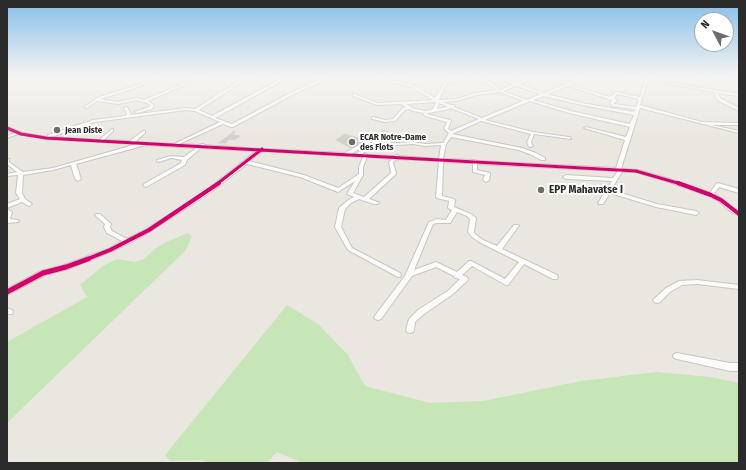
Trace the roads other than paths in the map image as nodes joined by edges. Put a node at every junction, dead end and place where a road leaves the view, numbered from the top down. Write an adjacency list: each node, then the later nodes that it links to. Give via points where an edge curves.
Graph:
1 (101, 98): 17 (street)
2 (152, 98): 19 (street)
3 (215, 98): 30 (street)
4 (248, 98): 37 (street)
5 (284, 98): 40 (street, via 232,126)
6 (361, 98): 23 (street, via 376,104)
7 (432, 98): 21 (street)
8 (438, 98): 21 (street)
9 (463, 98): 18 (street)
10 (519, 98): 22 (street)
11 (537, 98): 22 (street)
12 (560, 98): 35 (street)
13 (609, 98): 16 (street)
14 (641, 98): 28 (street)
15 (718, 98): 32 (street)
16 (612, 99): 28 (street, via 615,100 612,103 614,105)
17 (96, 100): 19 (street, via 118,103 136,99); 25 (street)
18 (457, 100): 21 (street); 24 (street)
19 (145, 101): 36 (street, via 152,106)
20 (428, 101): 21 (street); 23 (street); 27 (street)
21 (437, 101): 24 (street); 31 (street)
22 (528, 101): 39 (street); 43 (street)
23 (402, 102): 27 (street)
24 (452, 106): 31 (street); 39 (street)
25 (86, 107)
26 (167, 107): 33 (street)
27 (408, 107): 34 (street); 38 (street, via 394,120)
28 (638, 107): 35 (street); 41 (street)
29 (126, 108): 36 (street)
30 (196, 110): 33 (street); 37 (street)
31 (435, 110): 34 (street)
32 (739, 110)
33 (170, 111): 36 (street)
34 (426, 112): 52 (street, via 426,115 449,121 446,129)
35 (636, 114): 43 (street)
36 (128, 115): 54 (street, via 88,123)
37 (212, 118): 40 (street)
38 (373, 118)
39 (482, 119): 49 (street); 52 (street)
40 (224, 122): 60 (street)
41 (702, 123): 42 (street); 50 (street)
42 (739, 124)
43 (632, 126): 56 (street)
44 (7, 128): 51 (street)
45 (586, 128): 56 (street)
46 (112, 130): 57 (street)
47 (143, 132): 58 (street)
48 (384, 132): 65 (street)
49 (533, 132): 55 (street); 63 (street, via 529,142)
50 (739, 132)
51 (18, 133): 53 (street); 54 (street)
52 (450, 134): 61 (street); 76 (street, via 520,149 544,157)
53 (7, 138)
54 (46, 138): 57 (street)
55 (569, 138)
56 (628, 139): 77 (street)
57 (100, 141): 58 (street)
58 (132, 142): 59 (street)
59 (147, 143): 60 (street); 75 (street)
60 (174, 144): 62 (street)
61 (444, 144): 66 (street, via 381,145); 70 (street)
62 (202, 146): 64 (street); 69 (street)
63 (532, 146)
64 (262, 149): 65 (street); 74 (street)
65 (347, 154): 66 (street)
66 (358, 154): 67 (street)
67 (366, 155): 68 (street); 80 (street)
68 (397, 156): 70 (street); 89 (street, via 391,162 394,173)
69 (185, 159): 72 (street, via 171,157); 85 (street, via 185,162 174,170)
70 (441, 159): 73 (street); 95 (street, via 439,197 452,200 451,208)
71 (7, 160): 78 (street)
72 (159, 161)
73 (475, 161): 76 (street); 83 (street, via 475,171 488,174)
74 (246, 162): 80 (street, via 302,176 338,190); 103 (street, via 209,191)
75 (73, 163): 78 (street, via 45,171); 82 (street)
76 (545, 165): 77 (street)
77 (620, 170): 84 (street); 88 (street, via 647,174)
78 (21, 173): 79 (street); 90 (street, via 20,193)
79 (7, 175)
80 (361, 175): 89 (street, via 350,192)
81 (566, 177): 84 (street)
82 (78, 179)
83 (486, 180)
84 (615, 180): 86 (street)
85 (146, 185)
86 (609, 191): 92 (street); 97 (street, via 656,205)
87 (739, 191): 88 (street, via 718,185)
88 (711, 195): 98 (street)
89 (362, 198): 91 (street); 107 (street, via 349,202 342,208 338,227 350,249)
90 (24, 200): 93 (street); 94 (street)
91 (376, 203)
92 (601, 203)
93 (29, 204)
94 (7, 206)
95 (455, 210): 104 (street, via 473,218 470,232 473,235); 106 (street, via 448,222 431,223)
96 (7, 211): 101 (street)
97 (696, 213)
98 (739, 214)
99 (98, 215): 103 (street, via 108,224 109,232)
100 (16, 220): 101 (street)
101 (7, 221)
102 (516, 226): 104 (street)
103 (128, 242): 111 (street, via 66,267 43,273)
104 (498, 249): 105 (street)
105 (523, 262): 108 (street, via 506,283 471,263); 109 (street)
106 (410, 274): 108 (street, via 436,264); 113 (street)
107 (398, 275)
108 (457, 276): 114 (street, via 465,279 421,312 412,322)
109 (555, 277)
110 (739, 287): 112 (street, via 697,282 681,283)
111 (7, 292)
112 (657, 300)
113 (378, 317)
114 (410, 330)
115 (677, 356): 116 (street)
116 (739, 367)

